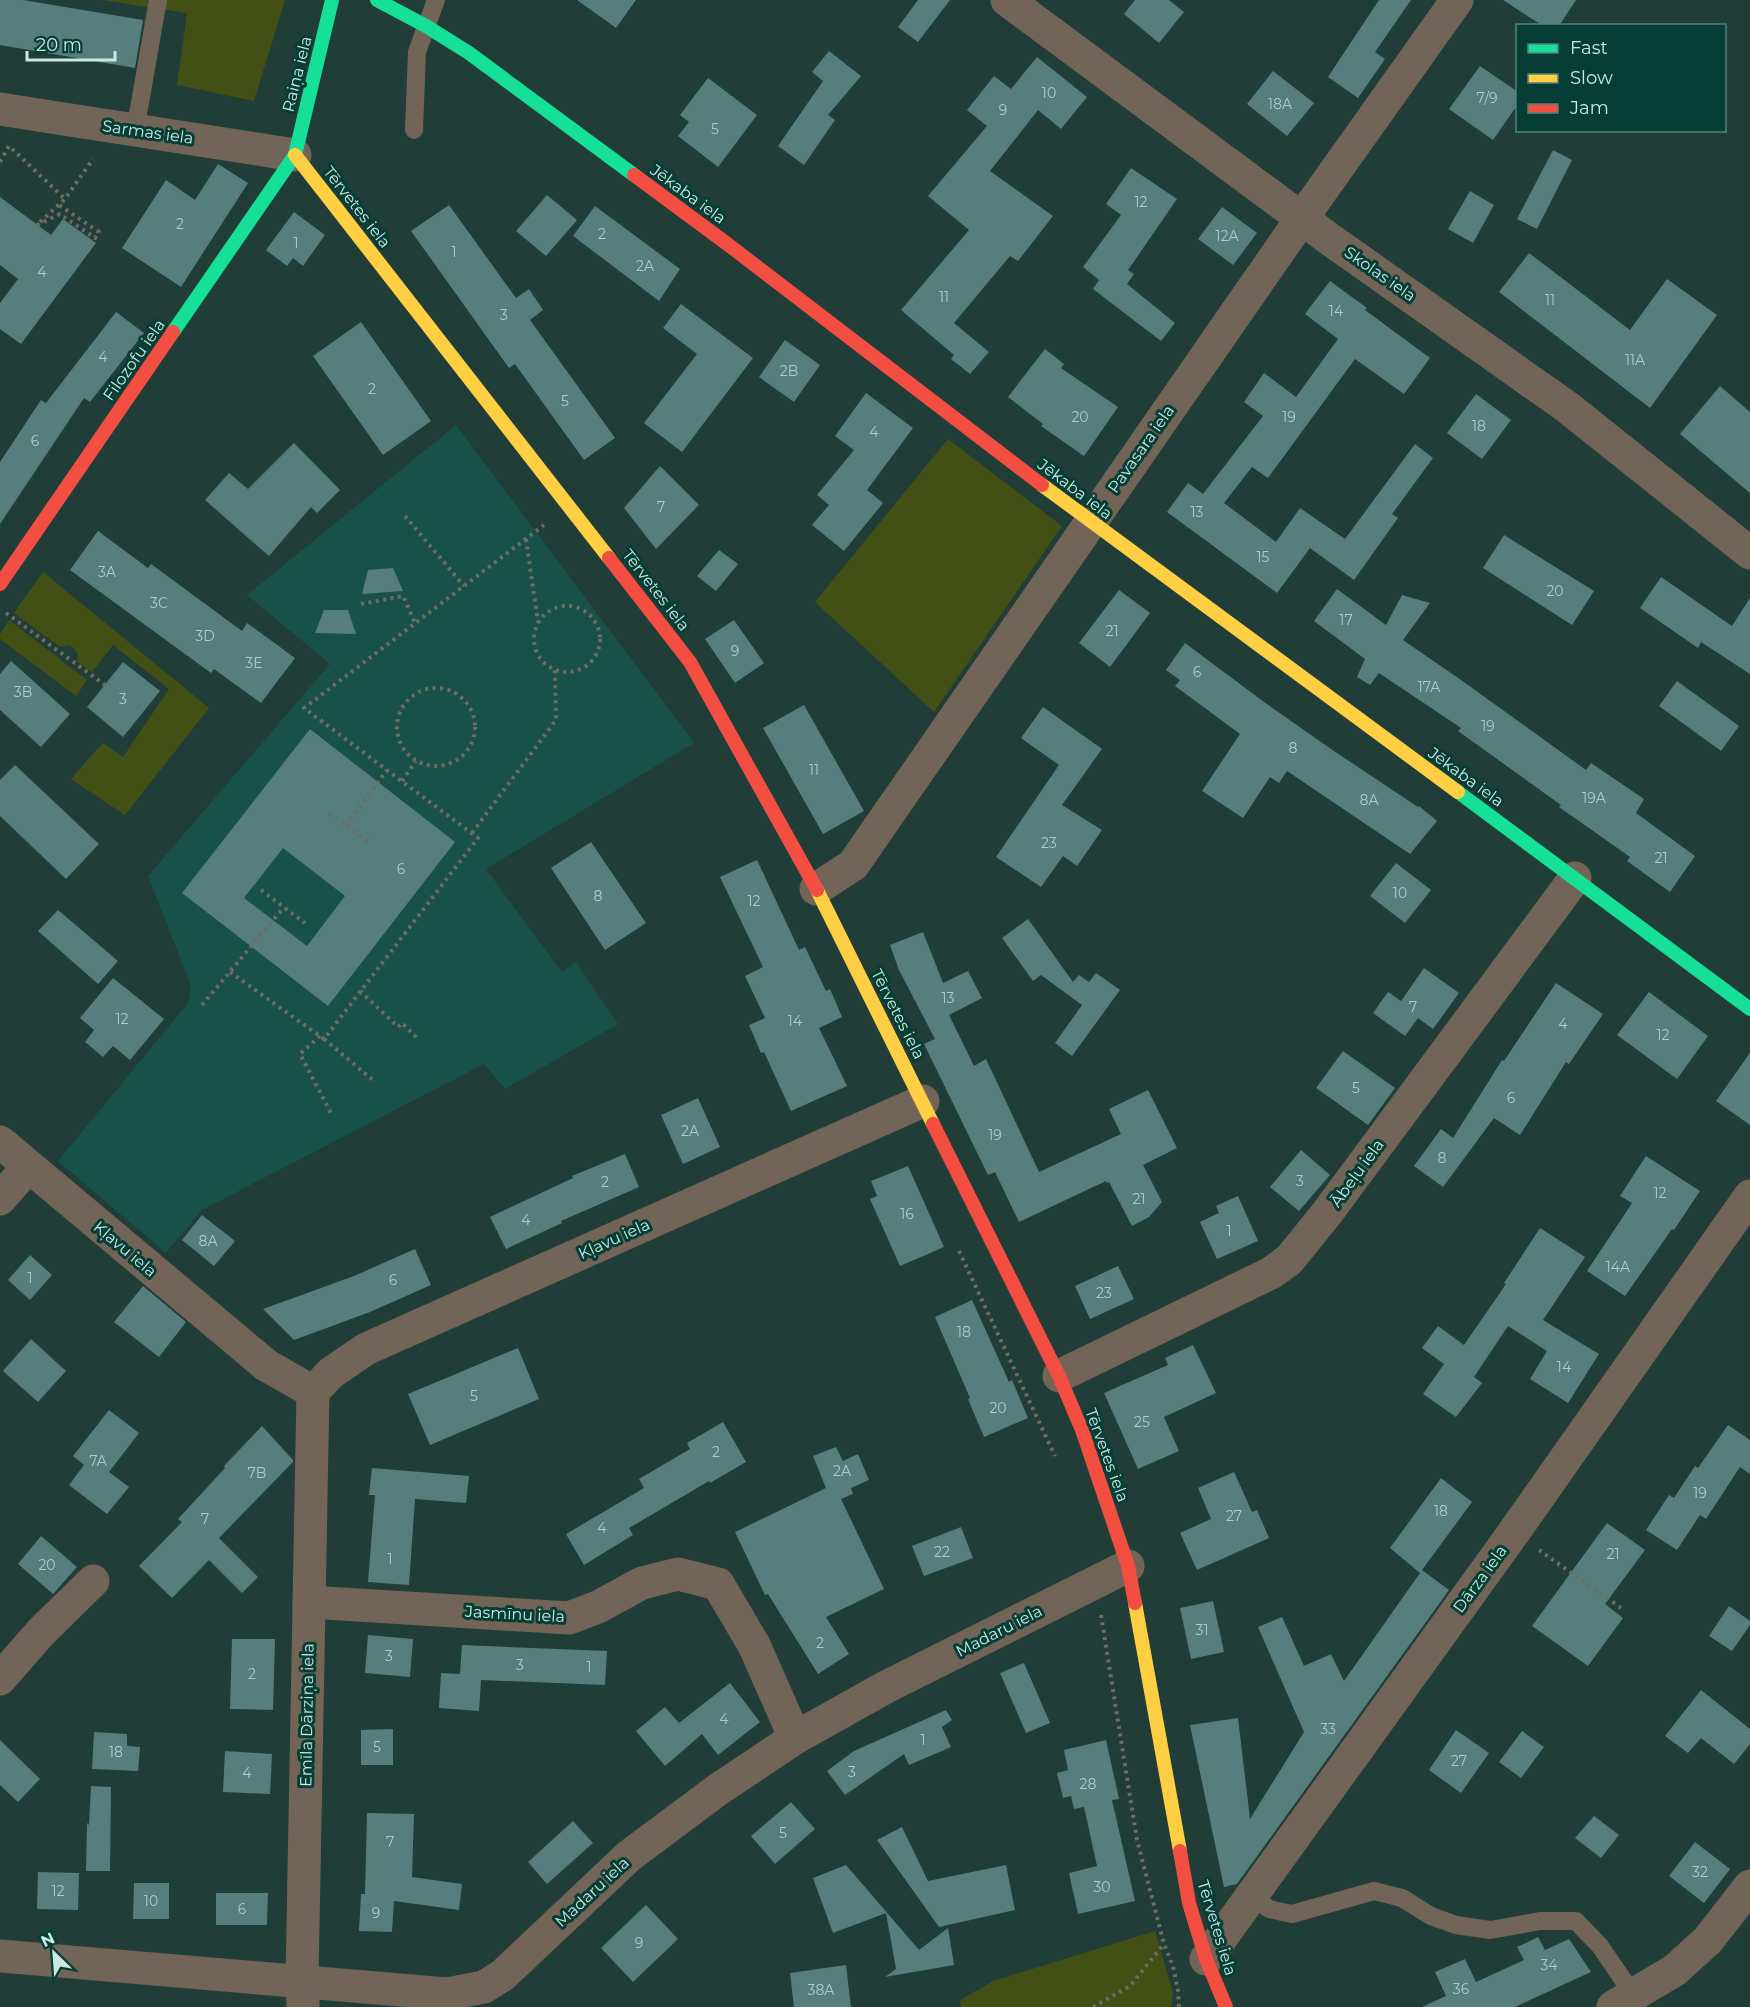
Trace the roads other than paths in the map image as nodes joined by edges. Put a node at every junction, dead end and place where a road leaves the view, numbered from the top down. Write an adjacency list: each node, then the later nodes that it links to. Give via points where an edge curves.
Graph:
1 (158, 0): 9 (lane)
2 (332, 0): 11 (main road, Raiņa iela)
3 (376, 0): 7 (main road, Jēkaba iela)
4 (436, 0): 7 (lane)
5 (1007, 0): 12 (street, Skolas iela)
6 (1457, 0): 12 (street, Pavasara iela)
7 (426, 26): 10 (lane, via 417,52); 13 (main road, Jēkaba iela, via 469,53 726,243)
8 (0, 109): 9 (street, Sarmas iela)
9 (135, 130): 11 (street, Sarmas iela)
10 (414, 130)
11 (295, 155): 15 (main road, Filozofu iela); 17 (main road, Tērvetes iela, via 690,662)
12 (1302, 218): 13 (street, Pavasara iela); 14 (street, Skolas iela, via 1567,406)
13 (1090, 522): 16 (main road, Jēkaba iela); 17 (street, Pavasara iela, via 853,865)
14 (1750, 553)
15 (0, 584)
16 (1575, 878): 18 (main road, Jēkaba iela); 24 (street, Ābeļu iela, via 1328,1213 1289,1260 1271,1273)
17 (816, 889): 19 (main road, Tērvetes iela)
18 (1750, 1009)
19 (923, 1101): 24 (main road, Tērvetes iela); 25 (street, Kļavu iela, via 366,1349)
20 (0, 1142): 21 (street, Kļavu iela)
21 (28, 1167): 23 (street); 25 (street, Kļavu iela, via 266,1365)
22 (1750, 1196): 32 (street, Dārza iela)
23 (0, 1199)
24 (1059, 1376): 26 (main road, Tērvetes iela, via 1082,1430)
25 (313, 1392): 28 (street, Emīla Dārziņa iela)
26 (1128, 1566): 30 (street, Madaru iela, via 886,1687); 34 (main road, Tērvetes iela, via 1189,1903)
27 (93, 1581): 29 (street)
28 (309, 1602): 30 (street, Jasmīnu iela, via 569,1618 642,1583 678,1574 718,1584 754,1645); 35 (street, Emīla Dārziņa iela)
29 (0, 1679)
30 (795, 1738): 35 (street, Madaru iela, via 628,1856 504,1974 484,1987 447,1994)
31 (1750, 1886): 36 (street, via 1708,1940 1675,1970)
32 (1251, 1896): 34 (street, Dārza iela); 36 (lane, via 1269,1909 1292,1914 1374,1891 1402,1898 1431,1916 1456,1925 1490,1930 1540,1921 1576,1921 1600,1946)
33 (0, 1956): 35 (street, Madaru iela)
34 (1206, 1959): 37 (main road, Tērvetes iela)
35 (303, 1994)
36 (1624, 2001)
37 (1226, 2007)

